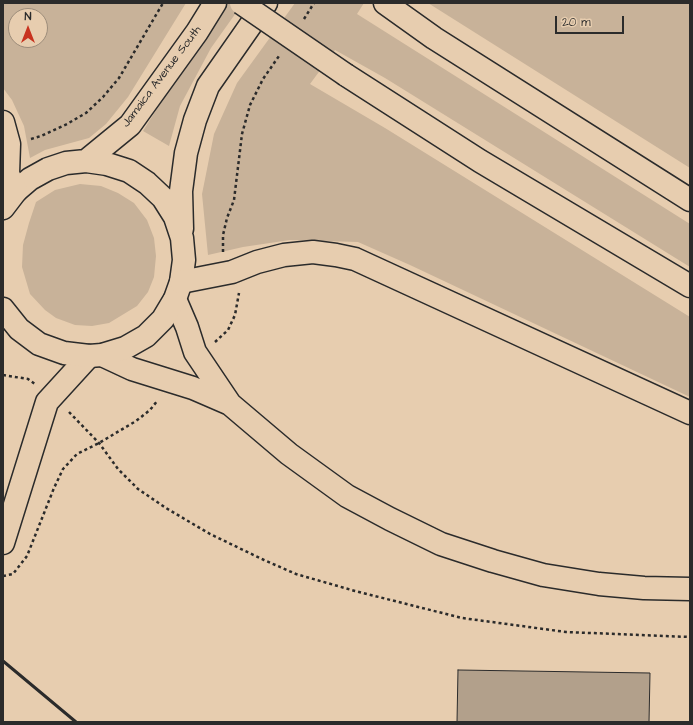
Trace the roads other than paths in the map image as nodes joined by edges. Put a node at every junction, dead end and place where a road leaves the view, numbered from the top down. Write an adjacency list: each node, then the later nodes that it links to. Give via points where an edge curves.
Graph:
1 (215, 3): 6 (main road, Jamaica Avenue South, via 130,125)
2 (241, 3): 10 (main road, bridge, via 346,75 480,161)
3 (266, 3): 9 (main road, via 208,86 195,120 186,153 181,191)
4 (386, 4): 7 (main road, via 434,38)
5 (3, 122): 8 (main road, via 9,144)
6 (86, 161): 8 (main road, via 66,163 48,169 30,179); 9 (main road, via 108,164 129,171 147,183 163,198 175,217)
7 (690, 200)
8 (6, 203)
9 (182, 238): 11 (main road, via 184,260)
10 (690, 286)
11 (178, 290): 13 (main road, via 163,319 146,336 125,348); 14 (main road, via 195,352); 15 (main road, via 284,255 313,252 355,259)
12 (3, 309): 13 (main road, via 19,329 39,344 64,353)
13 (96, 355): 14 (main road, via 193,388); 16 (main road, via 47,402)
14 (230, 404): 17 (main road, via 289,454 348,496 441,544 543,575 599,584)
15 (690, 414)
16 (3, 543)
17 (690, 589)

